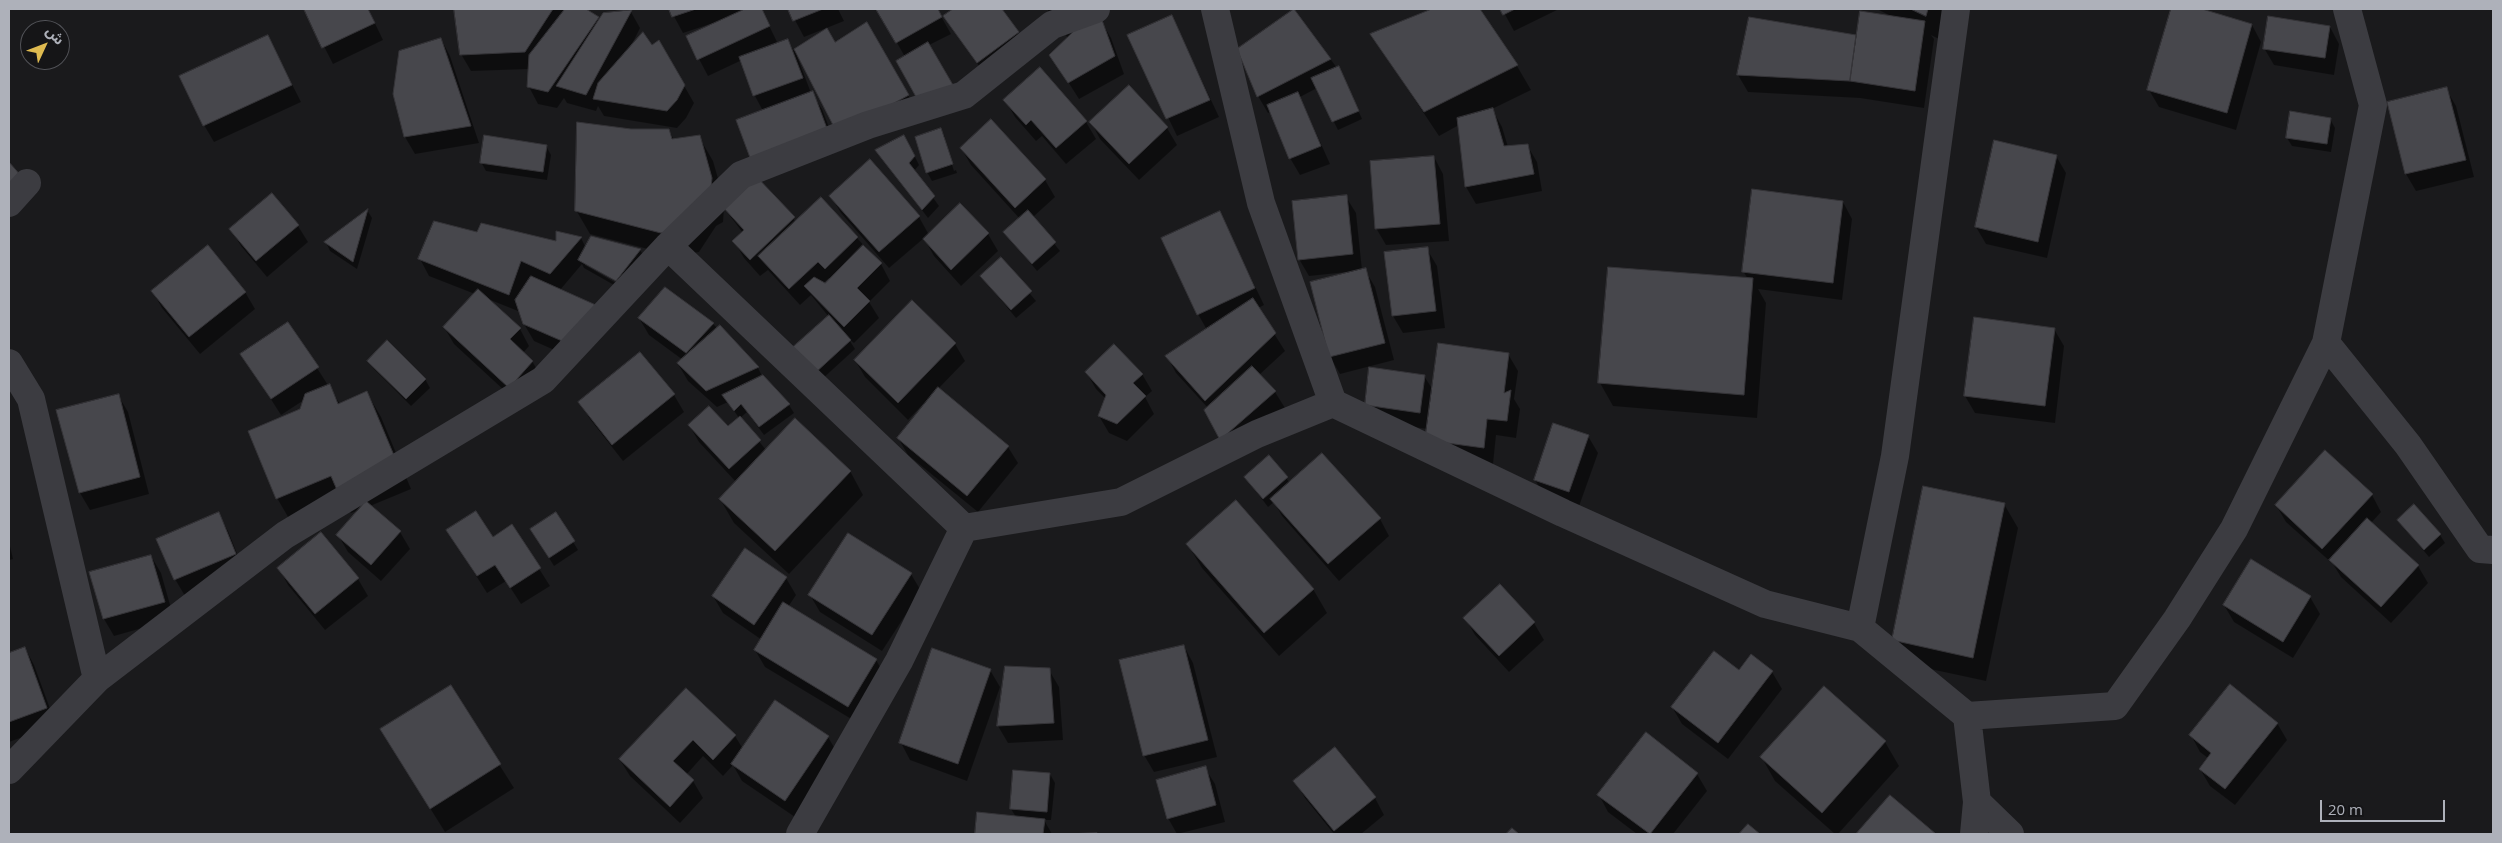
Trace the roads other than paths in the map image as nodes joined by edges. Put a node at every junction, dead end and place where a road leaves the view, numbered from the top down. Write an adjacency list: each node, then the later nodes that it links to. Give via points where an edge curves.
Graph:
1 (1096, 9): 5 (street)
2 (1214, 9): 11 (street, via 1261,203)
3 (1956, 9): 14 (street, via 1895,456)
4 (2348, 9): 9 (street, via 2373,105)
5 (1046, 17): 8 (street, via 964,95 868,125 740,175)
6 (27, 183): 7 (street)
7 (9, 203)
8 (668, 246): 12 (street); 15 (street, via 543,380 286,535)
9 (2326, 344): 13 (street); 16 (street, via 2234,529 2178,619 2115,706)
10 (9, 363): 15 (street, via 31,399)
11 (1333, 402): 12 (street, via 1257,434 1121,502); 14 (street, via 1564,513 1765,604)
12 (964, 528): 19 (street, via 899,661)
13 (2489, 548)
14 (1860, 628): 16 (street)
15 (97, 679): 17 (street)
16 (1967, 716): 18 (street)
17 (9, 770)
18 (1977, 802): 20 (street); 21 (street)
19 (800, 834)
20 (1974, 834)
21 (2010, 834)

